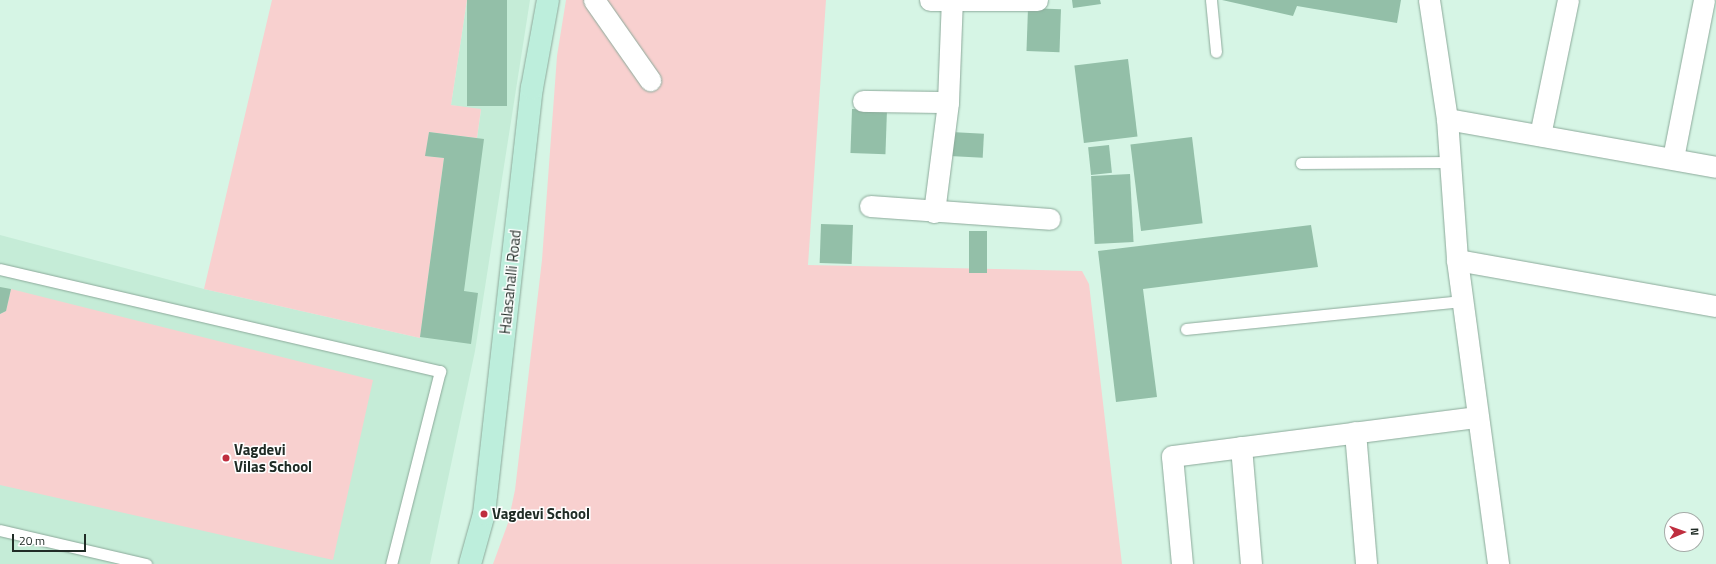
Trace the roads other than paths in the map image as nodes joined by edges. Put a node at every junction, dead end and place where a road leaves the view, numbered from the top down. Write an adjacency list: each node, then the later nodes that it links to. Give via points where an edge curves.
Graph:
1 (548, 0): 34 (main road, Halasahalli Road, via 532,88 484,514)
2 (594, 0): 11 (street)
3 (930, 0): 4 (street)
4 (952, 0): 5 (street); 13 (street)
5 (1038, 0)
6 (1211, 0): 10 (lane)
7 (1430, 0): 14 (street)
8 (1568, 0): 15 (street)
9 (1704, 0): 16 (street)
10 (1216, 52)
11 (650, 80)
12 (864, 101): 13 (street)
13 (948, 102): 21 (street)
14 (1447, 119): 15 (street); 17 (street)
15 (1540, 135): 16 (street)
16 (1673, 158): 19 (street)
17 (1450, 162): 18 (lane); 23 (street)
18 (1301, 163)
19 (1716, 167)
20 (870, 206): 21 (street)
21 (934, 212): 22 (street)
22 (1050, 219)
23 (1457, 260): 25 (street); 26 (street)
24 (0, 269): 33 (lane, via 440,372)
25 (1462, 301): 27 (lane); 28 (street)
26 (1716, 306)
27 (1186, 329)
28 (1477, 417): 29 (street); 38 (street)
29 (1355, 432): 30 (street); 37 (street)
30 (1241, 447): 35 (street, via 1172,456); 36 (street)
31 (0, 530): 32 (lane)
32 (146, 564)
33 (391, 564)
34 (470, 564)
35 (1182, 564)
36 (1251, 564)
37 (1366, 564)
38 (1498, 564)

